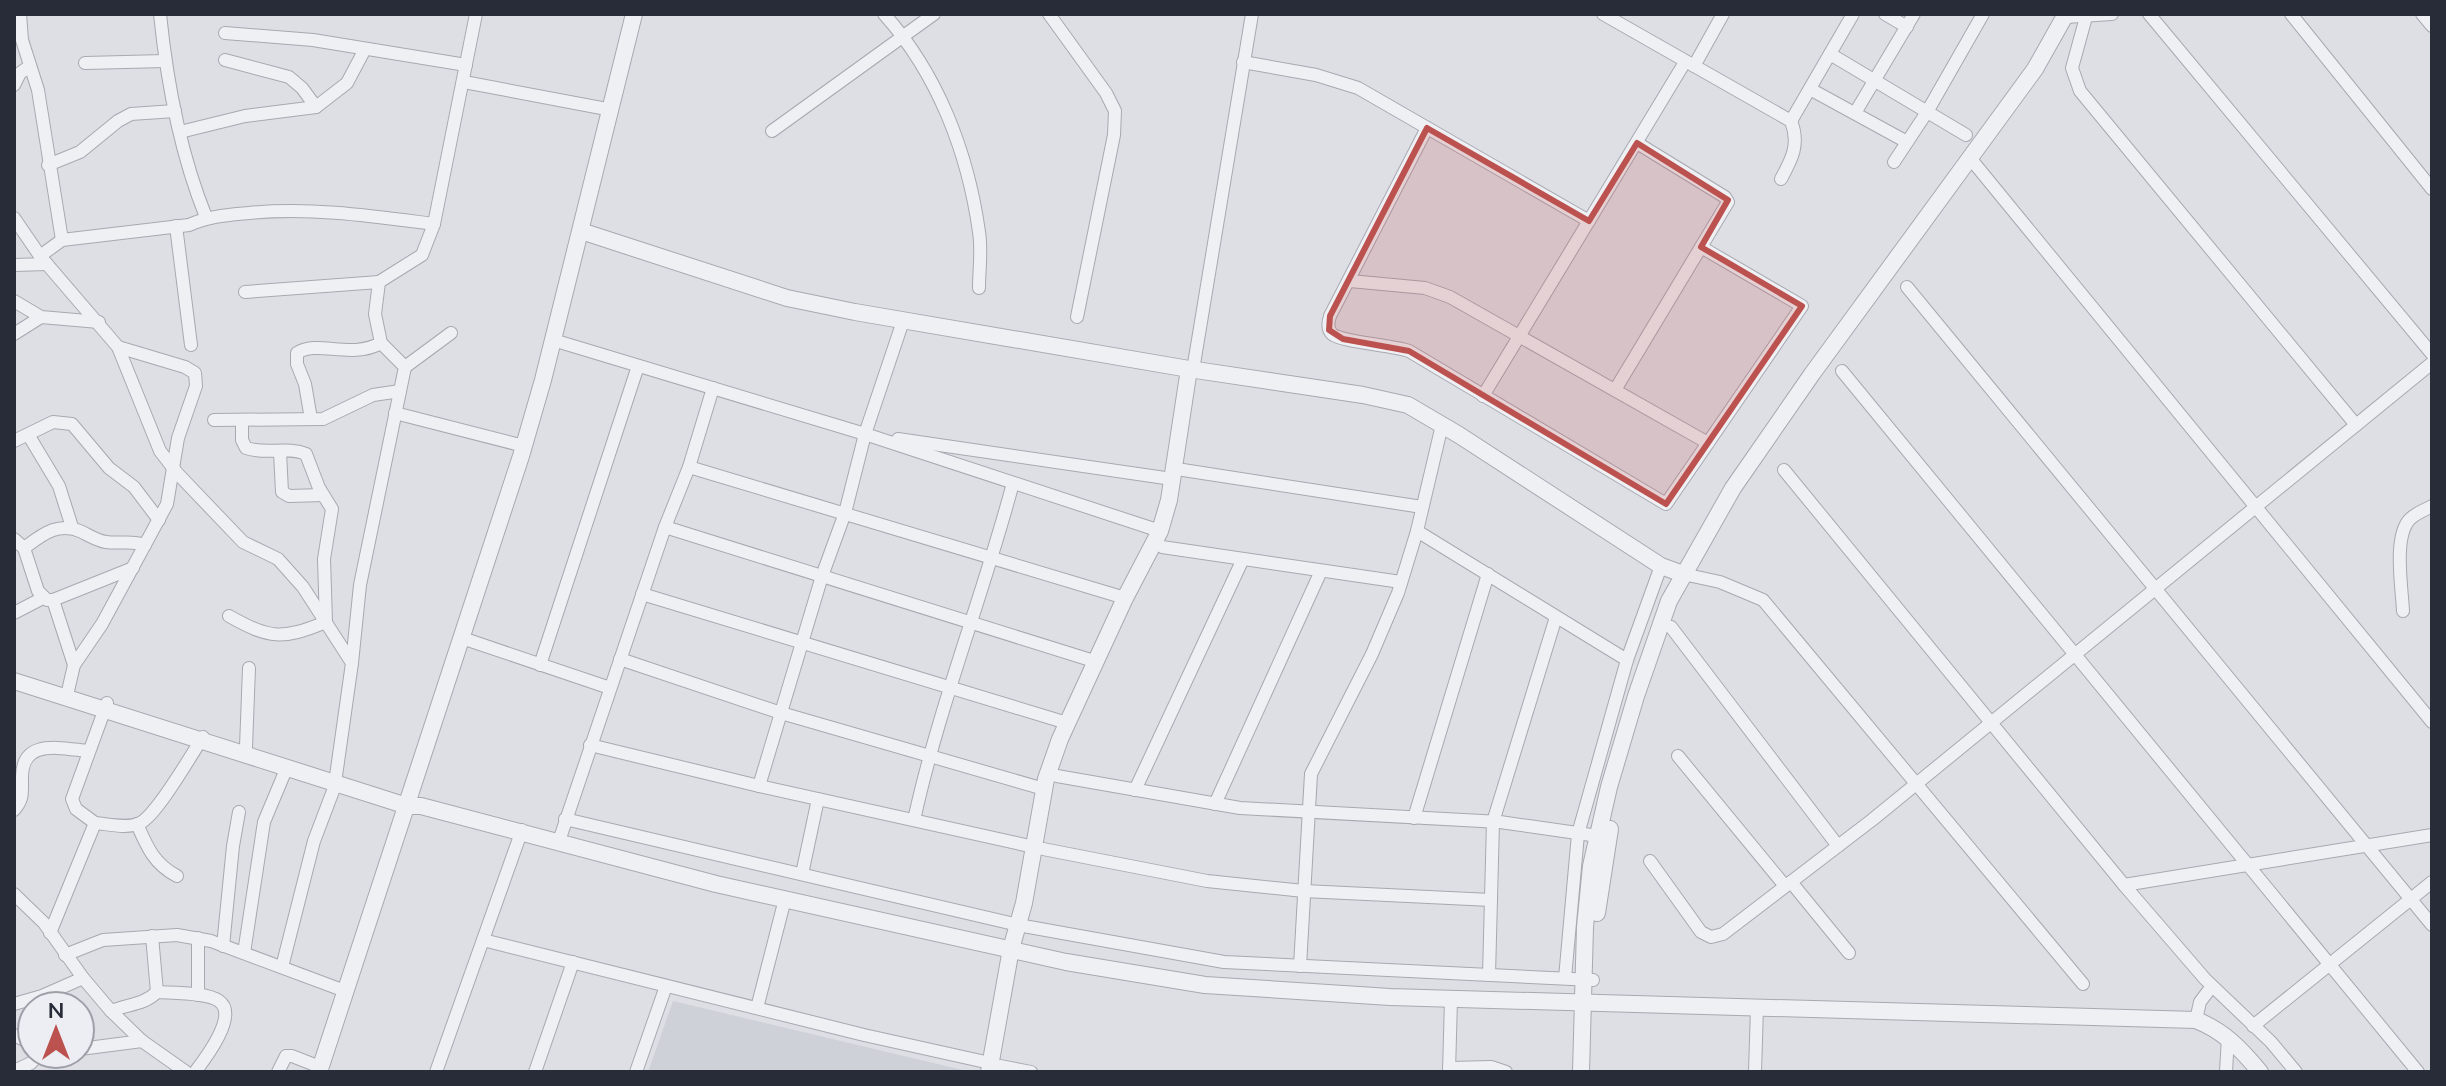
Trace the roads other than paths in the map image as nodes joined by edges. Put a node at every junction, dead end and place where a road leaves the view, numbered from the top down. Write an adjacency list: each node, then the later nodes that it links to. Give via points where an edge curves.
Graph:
1 (20, 14): 34 (street)
2 (160, 14): 29 (street)
3 (476, 14): 33 (street)
4 (634, 14): 40 (street)
5 (884, 14): 25 (street)
6 (934, 14): 25 (street)
7 (1049, 14): 73 (street, via 1115,111)
8 (1252, 14): 30 (street)
9 (1603, 14): 21 (street)
10 (1723, 14): 32 (street)
11 (1853, 14): 27 (street)
12 (1885, 14): 23 (street)
13 (1914, 14): 23 (street)
14 (1983, 14): 42 (street)
15 (2112, 14): 20 (street)
16 (2149, 14): 83 (street)
17 (2291, 14): 55 (street)
18 (2422, 14): 22 (street)
19 (2065, 16): 20 (street); 51 (street, via 2035,69)
20 (2086, 17): 98 (street, via 2072,68 2080,91)
21 (1618, 18): 32 (street)
22 (2432, 26)
23 (1907, 27): 35 (street)
24 (225, 33): 26 (street)
25 (903, 36): 46 (street); 69 (street, via 955,133 980,235)
26 (365, 49): 33 (street); 39 (street, via 347,83)
27 (1830, 54): 35 (street); 38 (street)
28 (225, 60): 39 (street, via 289,77)
29 (165, 61): 31 (street); 41 (street)
30 (1243, 62): 45 (street, via 1358,88); 87 (street)
31 (85, 63)
32 (1690, 64): 44 (street); 50 (street)
33 (466, 65): 36 (street)
34 (30, 66): 37 (street); 53 (street)
35 (1875, 81): 42 (street); 43 (street)
36 (464, 82): 40 (street); 59 (street)
37 (14, 85)
38 (1810, 89): 43 (street); 44 (street)
39 (316, 107): 47 (street)
40 (612, 110): 61 (street)
41 (175, 111): 47 (street); 53 (street, via 131,114 89,147)
42 (1927, 112): 48 (street); 49 (street)
43 (1855, 113): 49 (street)
44 (1791, 121): 54 (street, via 1796,147)
45 (1427, 128): 58 (street); 66 (street)
46 (772, 131)
47 (180, 132): 56 (street, via 188,174)
48 (1966, 135)
49 (1907, 142): 52 (street)
50 (1637, 143): 58 (street); 63 (street, via 1728,200)
51 (1970, 158): 113 (street); 129 (street, via 1742,475)
52 (1894, 162)
53 (48, 165): 62 (street)
54 (1781, 179)
55 (2432, 189)
56 (206, 217): 59 (street, via 340,212); 60 (street)
57 (14, 218): 64 (street)
58 (1589, 221): 78 (street)
59 (434, 224): 67 (street, via 422,255)
60 (176, 226): 62 (street); 81 (street)
61 (581, 231): 74 (street, via 787,298); 79 (street)
62 (62, 240): 64 (street)
63 (1701, 247): 90 (street); 102 (street, via 1802,306)
64 (44, 260): 65 (street); 75 (street)
65 (14, 265)
66 (1350, 281): 78 (street, via 1425,288); 92 (street, via 1328,324 1333,335 1409,351)
67 (379, 282): 70 (street); 80 (street, via 375,314)
68 (1907, 287): 132 (street)
69 (979, 288)
70 (245, 292)
71 (14, 301): 72 (street)
72 (41, 317): 75 (street); 77 (street)
73 (1077, 317)
74 (903, 321): 87 (street); 99 (street)
75 (99, 322): 82 (street)
76 (451, 333): 86 (street)
77 (14, 334)
78 (1520, 335): 90 (street); 92 (street)
79 (553, 340): 85 (street); 103 (street)
80 (381, 343): 86 (street); 94 (street, via 365,351 312,348 297,353)
81 (191, 345)
82 (118, 347): 105 (street, via 160,451); 105 (street, via 195,373 196,386)
83 (2432, 354)
84 (2432, 363): 98 (street)
85 (638, 366): 89 (street); 151 (street)
86 (405, 367): 91 (street)
87 (1194, 370): 97 (street, via 1363,395 1408,405); 108 (street)
88 (1842, 371): 145 (street)
89 (713, 388): 99 (street); 106 (street)
90 (1615, 390): 102 (street)
91 (400, 391): 93 (street); 94 (street, via 373,395 323,419)
92 (1483, 396): 102 (street, via 1666,504)
93 (395, 413): 103 (street); 149 (street, via 362,574)
94 (311, 419): 96 (street)
95 (214, 420): 96 (street)
96 (242, 421): 104 (street, via 246,448)
97 (1442, 425): 112 (street); 125 (street)
98 (2356, 425): 113 (street)
99 (865, 434): 108 (street); 109 (street); 114 (street)
100 (29, 436): 101 (street); 115 (street, via 53,422 72,424); 116 (street, via 59,486)
101 (14, 441)
102 (1708, 443)
103 (524, 446): 143 (street)
104 (280, 452): 110 (street, via 306,454); 110 (street, via 282,492)
105 (172, 467): 115 (street); 140 (street, via 243,542 278,559)
106 (689, 467): 114 (street); 117 (street)
107 (1784, 470): 162 (street)
108 (1177, 474): 112 (street); 120 (street, via 1177,503)
109 (1013, 483): 120 (street); 123 (street)
110 (323, 495): 140 (street, via 332,509 324,559)
111 (2432, 506): 136 (street, via 2408,520 2402,534)
112 (1422, 507): 118 (street)
113 (2255, 507): 132 (street); 160 (street)
114 (845, 513): 123 (street); 130 (street)
115 (159, 520): 121 (street)
116 (72, 527): 121 (street, via 106,542); 122 (street, via 44,533)
117 (665, 527): 130 (street); 133 (street)
118 (1417, 531): 128 (street); 131 (street)
119 (14, 539): 122 (street)
120 (1161, 539): 124 (street); 134 (street); 170 (street)
121 (145, 545): 126 (street)
122 (24, 548): 135 (street, via 38,591)
123 (993, 558): 134 (street); 141 (street)
124 (1243, 559): 127 (street); 175 (street)
125 (1661, 566): 129 (street); 147 (street)
126 (133, 568): 135 (street); 150 (street)
127 (1321, 571): 131 (street); 178 (street)
128 (1488, 574): 139 (street); 182 (street)
129 (1683, 574): 142 (street); 172 (street, via 1763,600); 191 (street, via 1636,696)
130 (822, 576): 141 (street); 144 (street)
131 (1401, 582): 181 (street, via 1372,654 1311,774)
132 (2155, 589): 145 (street); 194 (street)
133 (642, 594): 144 (street); 146 (street)
134 (1125, 598): 148 (street)
135 (48, 599): 137 (street); 150 (street)
136 (2403, 611)
137 (14, 613)
138 (229, 616): 140 (street, via 281,636)
139 (1556, 617): 147 (street); 185 (street)
140 (326, 622): 149 (street)
141 (971, 623): 148 (street); 156 (street)
142 (1671, 627): 193 (street); 226 (street, via 1615,805)
143 (462, 638): 151 (street); 177 (street)
144 (802, 643): 156 (street); 159 (street)
145 (2075, 655): 162 (street); 197 (street)
146 (620, 659): 155 (street); 159 (street)
147 (1627, 660): 189 (street)
148 (1097, 662): 161 (street)
149 (352, 663): 171 (street)
150 (74, 665): 157 (street)
151 (540, 665): 155 (street)
152 (249, 668): 165 (street)
153 (14, 674): 157 (street)
154 (14, 681): 158 (street)
155 (610, 688): 164 (street)
156 (951, 688): 161 (street); 167 (street)
157 (68, 691): 158 (street)
158 (106, 706): 163 (street); 166 (street)
159 (781, 713): 167 (street); 173 (street)
160 (2432, 722)
161 (1067, 723): 174 (street)
162 (1990, 724): 172 (street); 202 (street)
163 (203, 737): 165 (street); 169 (street); 187 (street, via 158,804)
164 (590, 745): 173 (street); 183 (street)
165 (246, 747): 171 (street)
166 (88, 751): 179 (street, via 51,748 25,757 22,800); 186 (street, via 72,799 76,809)
167 (928, 755): 174 (street); 184 (street)
168 (1678, 756): 201 (street)
169 (287, 767): 171 (street); 216 (street, via 264,822)
170 (1057, 776): 175 (street); 195 (street)
171 (336, 779): 177 (street); 222 (street, via 314,841)
172 (1918, 783): 193 (street); 227 (street)
173 (759, 786): 176 (street)
174 (1044, 789): 195 (street)
175 (1135, 790): 178 (street)
176 (818, 799): 184 (street); 198 (street)
177 (413, 803): 188 (street); 230 (street)
178 (1215, 804): 181 (street)
179 (14, 810)
180 (239, 812): 214 (street)
181 (1308, 812): 182 (street); 203 (street)
182 (1414, 818): 185 (street)
183 (565, 819): 192 (street); 198 (street)
184 (914, 820): 195 (street)
185 (1493, 822): 189 (street); 207 (street)
186 (95, 823): 187 (street); 210 (street)
187 (137, 824): 199 (street, via 154,859)
188 (522, 830): 192 (street); 213 (street)
189 (1578, 834): 191 (street); 225 (street)
190 (2432, 835): 194 (street)
191 (1598, 836): 226 (street, via 1591,866)
192 (559, 841): 205 (street)
193 (1838, 846): 201 (street)
194 (2367, 846): 197 (street); 206 (street)
195 (1039, 848): 203 (street, via 1207,881); 209 (street)
196 (1650, 861): 201 (street, via 1701,932 1711,937 1723,934)
197 (2249, 865): 202 (street); 220 (street)
198 (802, 874): 209 (street)
199 (177, 876)
200 (2432, 882): 206 (street)
201 (1788, 884): 217 (street)
202 (2124, 885): 229 (street)
203 (1304, 891): 207 (street); 221 (street)
204 (14, 894): 210 (street)
205 (785, 899): 215 (street); 237 (street)
206 (2411, 899): 208 (street); 220 (street)
207 (1491, 900): 223 (street)
208 (2432, 925)
209 (1023, 926): 215 (street); 221 (street, via 1224,962)
210 (50, 933): 218 (street)
211 (152, 936): 212 (street); 218 (street, via 103,940); 231 (street)
212 (198, 938): 214 (street); 232 (street)
213 (483, 940): 219 (street); 250 (street)
214 (223, 946): 216 (street)
215 (1016, 951): 233 (street, via 1205,985); 244 (street)
216 (244, 953): 222 (street)
217 (1849, 953)
218 (65, 955): 224 (street)
219 (573, 962): 228 (street); 251 (street)
220 (2330, 964): 240 (street); 261 (street)
221 (1300, 966): 223 (street)
222 (282, 967): 230 (street)
223 (1489, 975): 225 (street)
224 (83, 978): 235 (street); 238 (street)
225 (1565, 978): 226 (street)
226 (1588, 980): 234 (street)
227 (2083, 984)
228 (666, 986): 237 (street); 252 (street)
229 (2212, 986): 239 (street, via 2200,1002); 240 (street)
230 (345, 991): 245 (street)
231 (157, 992): 232 (street); 238 (street, via 148,1001)
232 (198, 995): 247 (street, via 221,1001 225,1015 221,1033)
233 (1451, 999): 234 (street); 246 (street)
234 (1587, 1003): 236 (street); 255 (street); 256 (street)
235 (14, 1004)
236 (1757, 1007): 239 (street); 257 (street)
237 (757, 1008): 244 (street)
238 (111, 1011): 242 (street)
239 (2196, 1020): 241 (street)
240 (2253, 1026): 260 (street)
241 (2228, 1037): 258 (street); 259 (street)
242 (142, 1041): 243 (street); 247 (street)
243 (96, 1047)
244 (994, 1068): 253 (street)
245 (319, 1070): 249 (street, via 286,1056)
246 (1449, 1070): 254 (street, via 1491,1067)
247 (187, 1071): 248 (street)
248 (166, 1072)
249 (278, 1072)
250 (436, 1072)
251 (535, 1072)
252 (636, 1072)
253 (1031, 1072)
254 (1506, 1072)
255 (1581, 1072)
256 (1591, 1072)
257 (1755, 1072)
258 (2226, 1072)
259 (2260, 1072)
260 (2296, 1072)
261 (2418, 1072)

